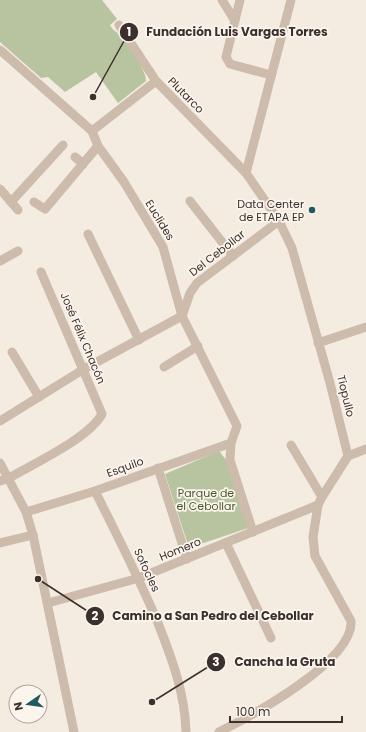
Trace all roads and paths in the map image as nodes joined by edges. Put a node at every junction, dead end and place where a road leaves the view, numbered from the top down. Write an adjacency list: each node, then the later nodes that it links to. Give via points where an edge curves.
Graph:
1 (222, 0): 4 (street)
2 (240, 0): 4 (street)
3 (291, 0): 7 (street)
4 (235, 21): 7 (street, via 226,61)
5 (119, 26): 8 (street, Plutarco)
6 (0, 50): 9 (street, Euclides)
7 (271, 75): 14 (street)
8 (156, 81): 9 (street); 14 (street, Plutarco)
9 (92, 131): 11 (street, Euclides)
10 (62, 145): 17 (street)
11 (98, 146): 13 (street); 26 (street, Euclides, via 124,182 163,247)
12 (74, 157): 13 (street)
13 (83, 164): 18 (street, via 45,209)
14 (246, 172): 20 (street)
15 (1, 191): 17 (street)
16 (190, 201): 23 (street)
17 (11, 202): 19 (street)
18 (34, 202)
19 (18, 210)
20 (279, 221): 23 (street, Del Cebollar); 29 (street, via 292,248)
21 (88, 234): 28 (street)
22 (18, 251): 24 (street)
23 (233, 256): 26 (street, Del Cebollar, via 197,283 190,293)
24 (0, 261)
25 (41, 272): 33 (street, José Félix Chacón)
26 (182, 316): 28 (street); 30 (street, Euclides)
27 (366, 327): 29 (street)
28 (139, 340): 33 (street)
29 (318, 343): 39 (street, Tiopullo)
30 (198, 346): 32 (street); 36 (street, Euclides, via 237,426)
31 (12, 352): 34 (street)
32 (164, 368)
33 (84, 369): 34 (street); 42 (street, José Félix Chacón, via 102,414 98,422 76,439)
34 (39, 397): 35 (street)
35 (0, 421)
36 (231, 444): 41 (street, Esquilo); 47 (street, Euclides, via 230,460)
37 (291, 445): 45 (street)
38 (366, 449): 39 (street)
39 (348, 456): 45 (street)
40 (0, 463): 42 (street)
41 (158, 468): 44 (street, Esquilo); 51 (street)
42 (9, 478): 43 (street); 46 (street)
43 (0, 481)
44 (95, 491): 46 (street, Esquilo); 52 (street, Sofocles)
45 (320, 501): 47 (street, Homero); 57 (street, via 313,537 315,556 351,621 347,640 332,657 295,688 254,715)
46 (26, 512): 48 (street)
47 (253, 532): 50 (street, Homero)
48 (33, 535): 49 (street); 53 (street)
49 (0, 543)
50 (226, 543): 51 (street, Homero); 54 (street)
51 (187, 559): 52 (street, Homero)
52 (139, 578): 53 (street, Homero); 56 (street, Sofocles, via 180,686)
53 (48, 604): 55 (street)
54 (271, 638)
55 (74, 732)
56 (186, 732)
57 (219, 732)

